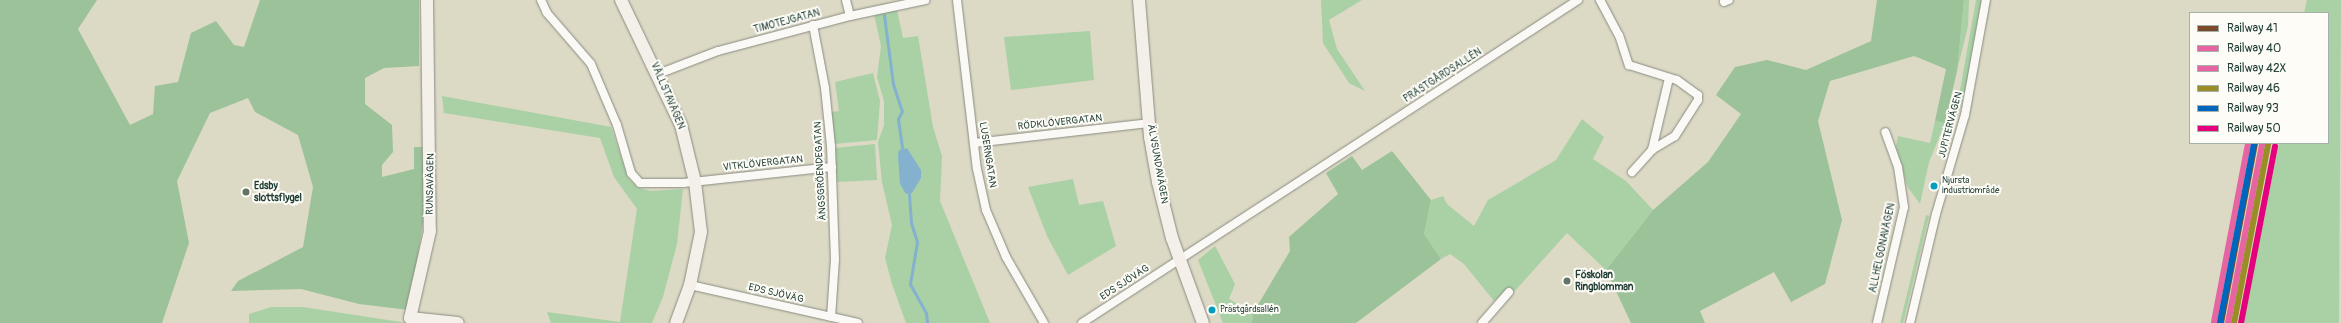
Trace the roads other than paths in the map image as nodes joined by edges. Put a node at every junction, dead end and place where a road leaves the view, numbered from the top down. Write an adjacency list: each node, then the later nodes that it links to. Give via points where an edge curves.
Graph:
1 (427, 0): 29 (street, RUNSAVÄGEN, via 430,224)
2 (541, 0): 24 (street, VITKLÖVERGATAN, via 547,13 591,64 617,125 631,173 640,183 652,185)
3 (621, 0): 13 (street, VÄLLSTAVÄGEN)
4 (626, 0): 13 (street, VÄLLSTAVÄGEN)
5 (846, 0): 14 (street)
6 (925, 0): 12 (street, TIMOTEJGATAN)
7 (957, 0): 20 (street, LUSERNGATAN)
8 (1139, 0): 18 (street, ÄLVSUNDAVÄGEN)
9 (1578, 0): 25 (street, PRÄSTGÅRDSALLÉN, via 1233,228)
10 (1600, 0): 17 (street, via 1619,35 1628,65)
11 (1986, 0): 38 (street, JUPITERVÄGEN, via 1965,114)
12 (909, 1): 14 (street, TIMOTEJGATAN)
13 (629, 13): 16 (street, VÄLLSTAVÄGEN)
14 (850, 16): 15 (street, TIMOTEJGATAN)
15 (813, 25): 16 (street, TIMOTEJGATAN, via 718,51); 22 (street, ÄNGSGRÖENDEGATAN, via 825,88)
16 (658, 74): 24 (street, VÄLLSTAVÄGEN, via 681,125)
17 (1669, 78): 21 (street); 21 (street, via 1695,92 1698,100 1675,136)
18 (1149, 124): 20 (street, RÖDKLÖVERGATAN); 25 (street, ÄLVSUNDAVÄGEN, via 1158,182)
19 (1885, 132): 37 (street, ALLHELGONAVÄGEN, via 1898,167 1904,207)
20 (974, 143): 33 (street, LUSERNGATAN, via 986,210 1006,257)
21 (1652, 150): 23 (street)
22 (832, 167): 24 (street, VITKLÖVERGATAN); 28 (street, ÄNGSGRÖENDEGATAN, via 836,259)
23 (1632, 172)
24 (695, 182): 26 (street, VÄLLSTAVÄGEN, via 701,232)
25 (1178, 258): 34 (street, EDS SJÖVÄG); 35 (street, ÄLVSUNDAVÄGEN)
26 (690, 284): 28 (street, EDS SJÖVÄG); 31 (street, VÄLLSTAVÄGEN)
27 (1510, 292): 36 (street)
28 (831, 317): 32 (street, EDS SJÖVÄG)
29 (410, 320): 30 (street, RUNSAVÄGEN)
30 (458, 323)
31 (676, 323)
32 (858, 323)
33 (1044, 323)
34 (1082, 323)
35 (1203, 323)
36 (1482, 323)
37 (1877, 323)
38 (1910, 323)

